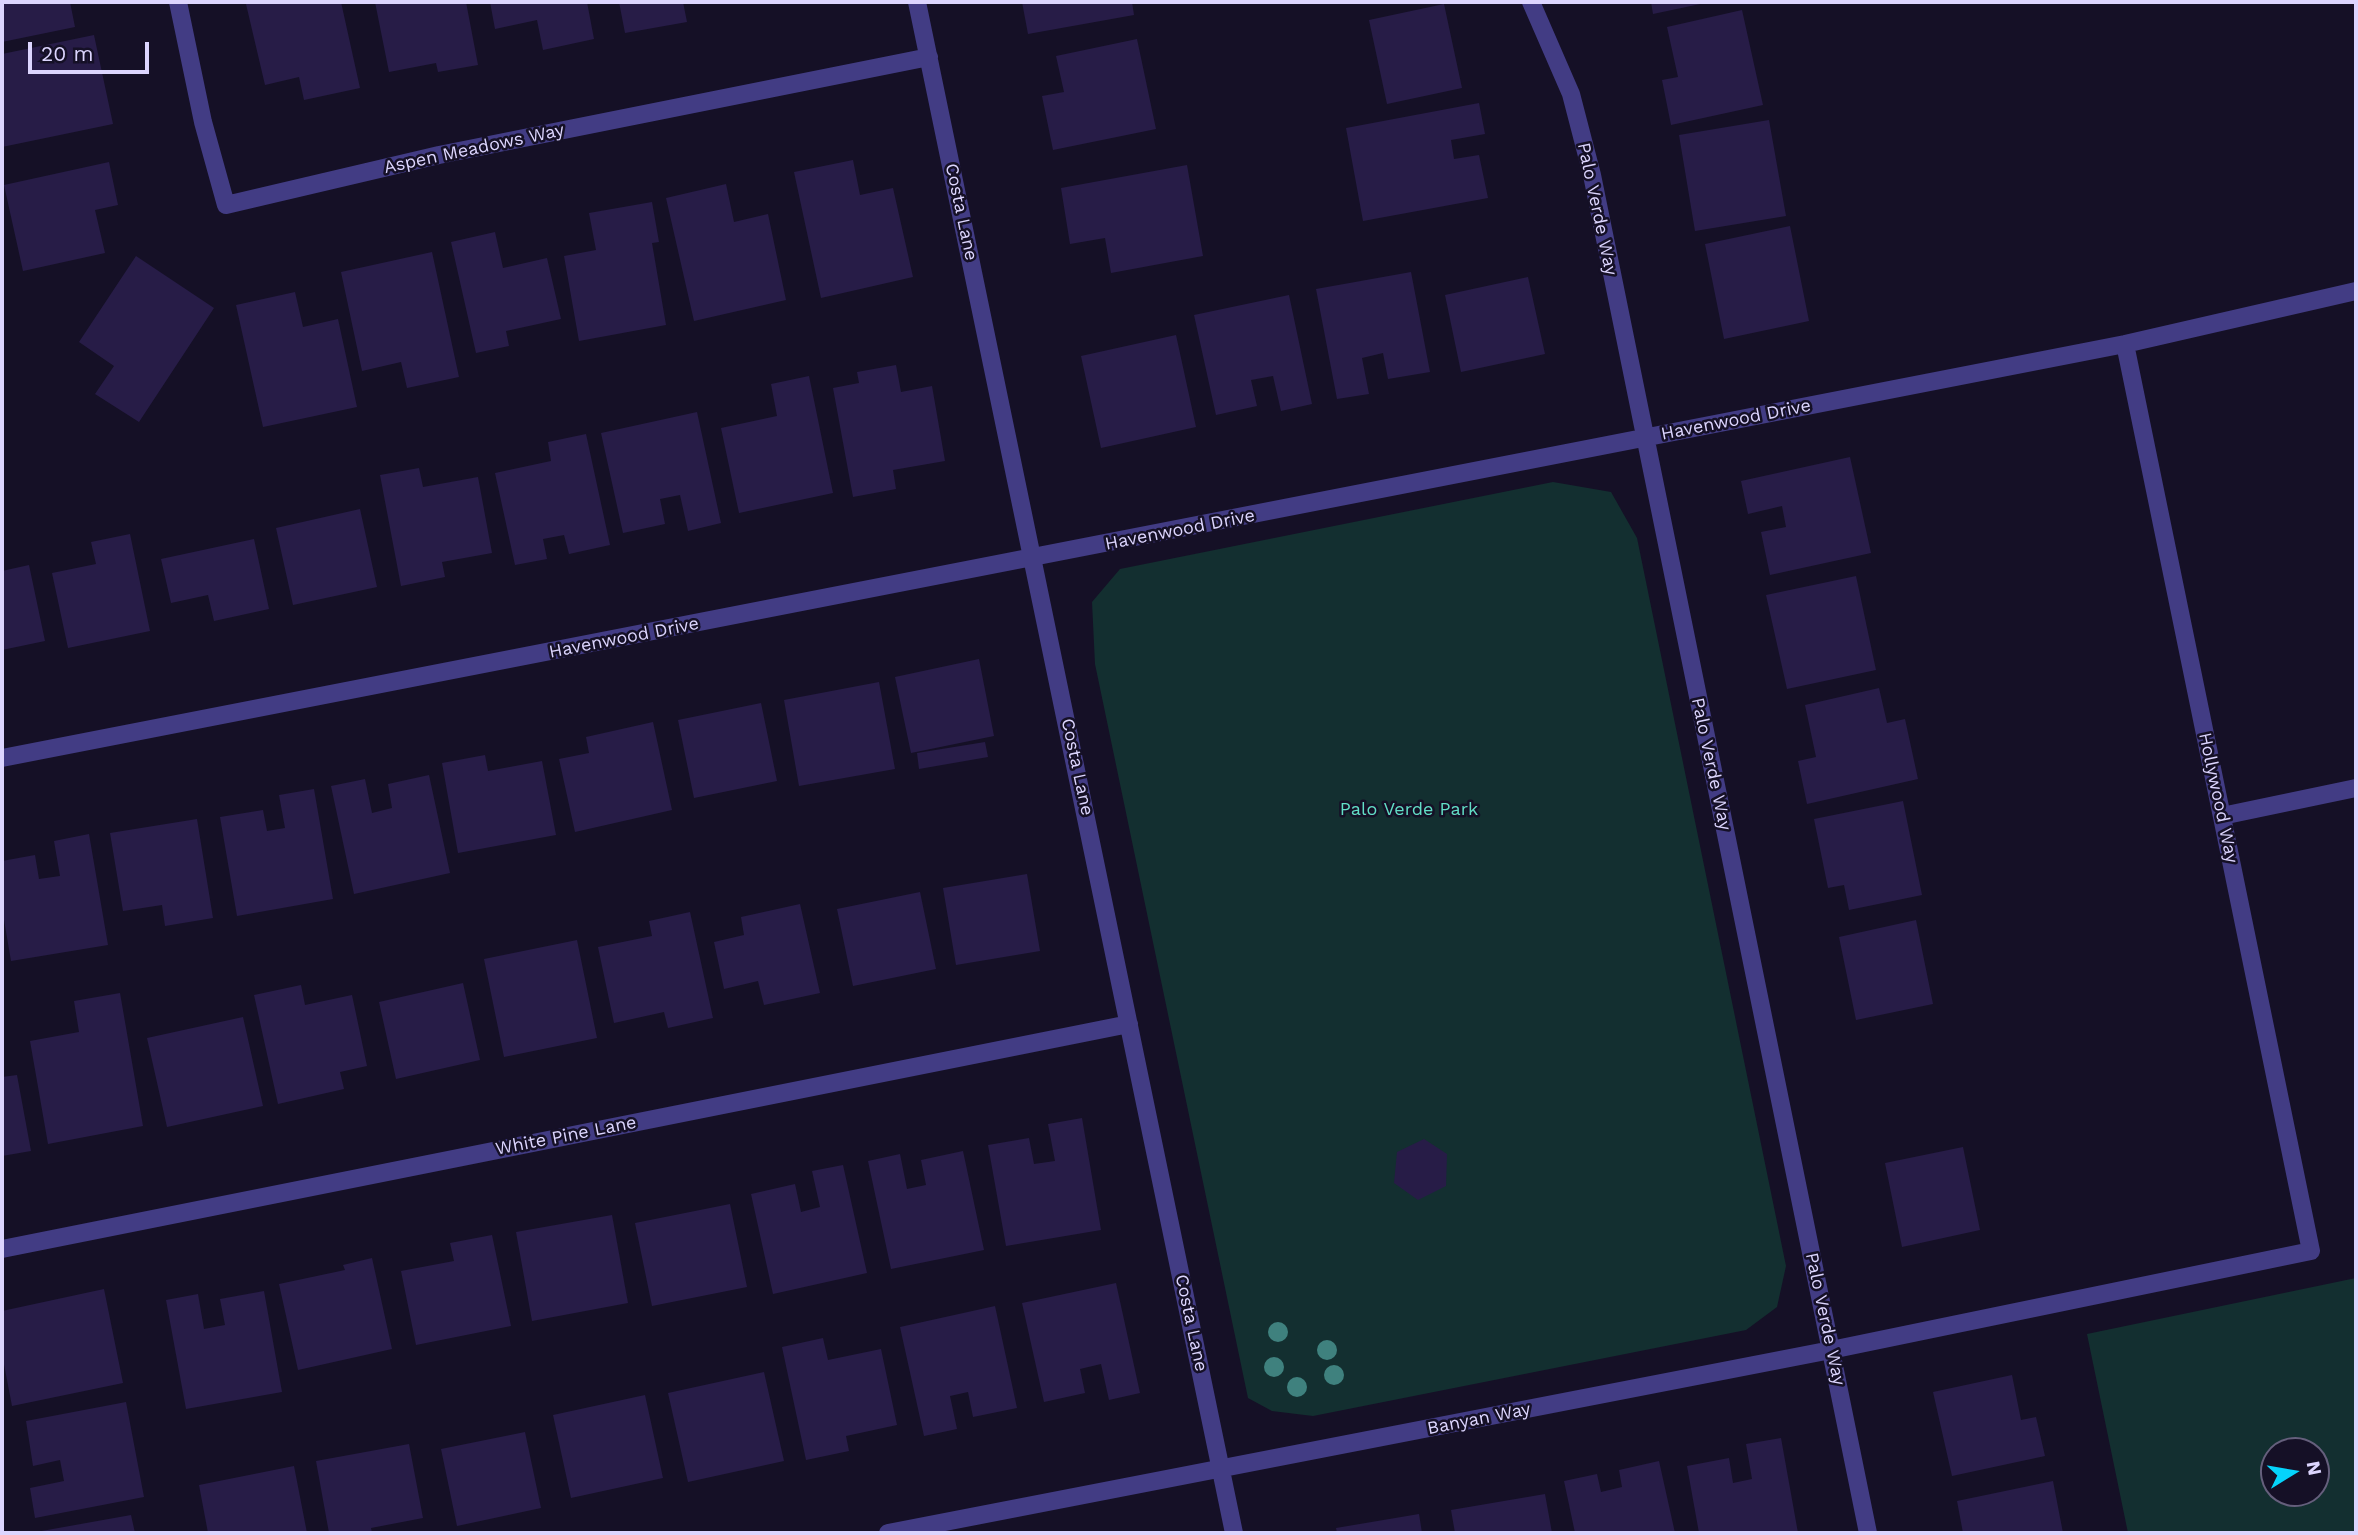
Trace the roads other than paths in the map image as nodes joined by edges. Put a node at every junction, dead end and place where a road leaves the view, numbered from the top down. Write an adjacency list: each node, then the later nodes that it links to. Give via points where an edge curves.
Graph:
1 (178, 2): 4 (street, Aspen Meadows Way, via 226,205 439,155)
2 (917, 2): 4 (street, Costa Lane)
3 (1531, 2): 7 (street, Palo Verde Way, via 1571,94 1592,175)
4 (929, 57): 8 (street, Costa Lane)
5 (2356, 291): 6 (street, Havenwood Drive)
6 (2125, 344): 7 (street, Havenwood Drive); 11 (street, Hollywood Way)
7 (1644, 439): 8 (street, Havenwood Drive); 15 (street, Palo Verde Way)
8 (1034, 559): 9 (street, Havenwood Drive); 12 (street, Costa Lane)
9 (2, 758)
10 (2356, 788): 11 (street)
11 (2222, 816): 14 (street, Hollywood Way)
12 (1129, 1024): 13 (street, White Pine Lane); 16 (street, Costa Lane)
13 (2, 1249)
14 (2311, 1251): 15 (street, Banyan Way)
15 (1831, 1350): 16 (street, Banyan Way); 19 (street, Palo Verde Way)
16 (1221, 1469): 17 (street, Banyan Way); 18 (street, Costa Lane)
17 (888, 1533)
18 (1234, 1533)
19 (1868, 1533)

